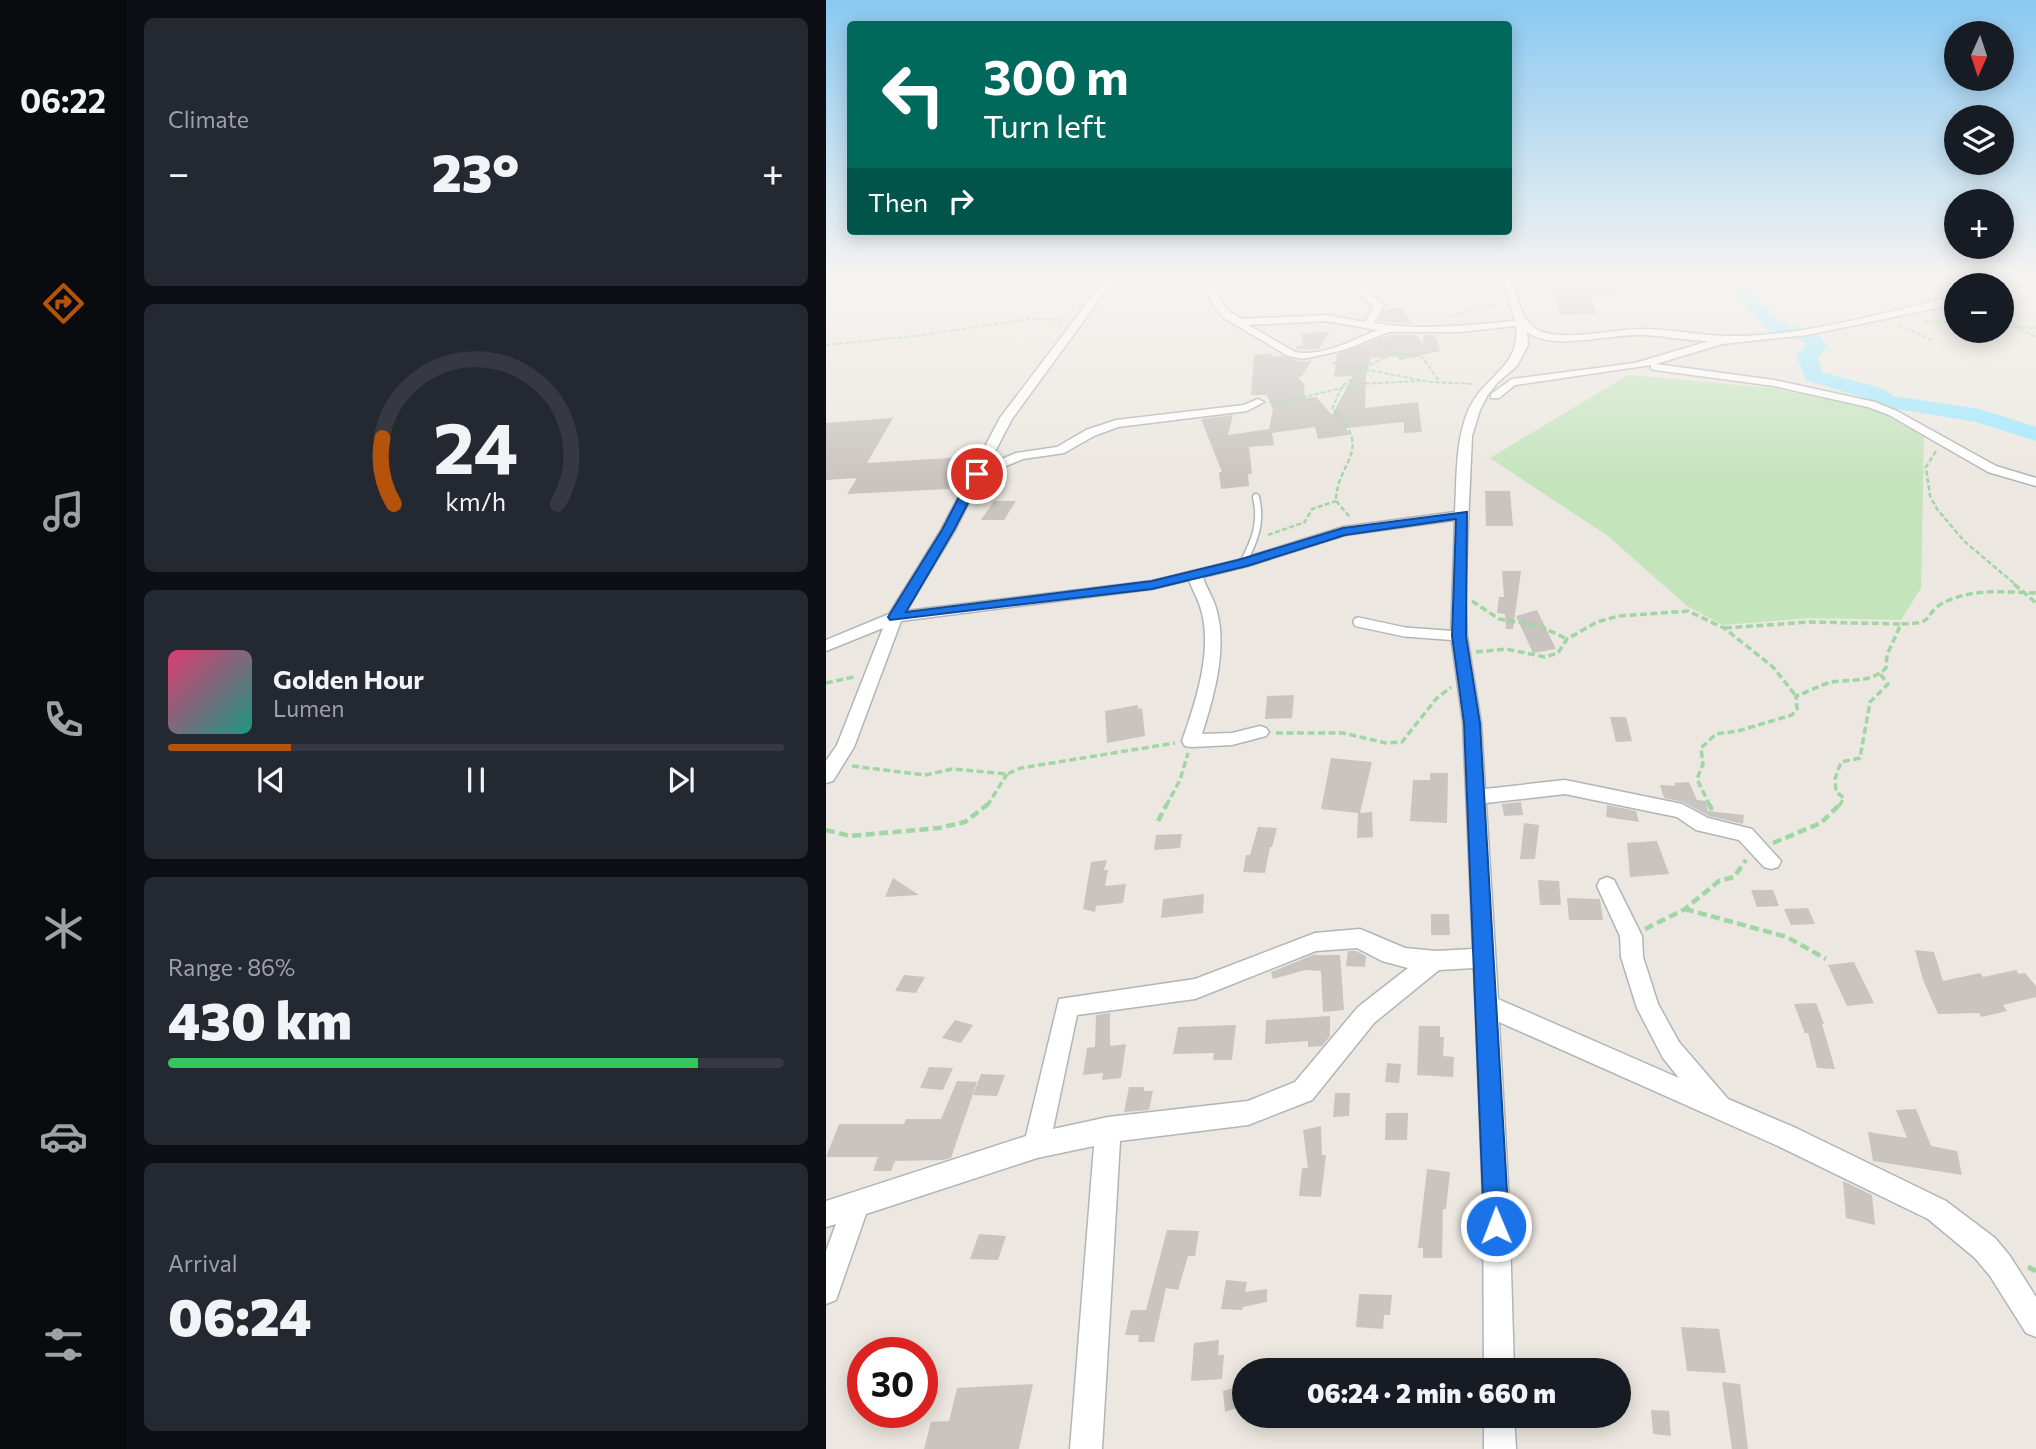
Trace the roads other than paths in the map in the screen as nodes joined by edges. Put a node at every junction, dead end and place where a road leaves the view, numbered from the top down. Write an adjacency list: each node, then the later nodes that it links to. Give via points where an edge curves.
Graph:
1 (1060, 346): 9 (street, via 1006,418)
2 (1283, 346): 3 (street, via 1294,355 1307,357)
3 (1348, 346)
4 (1521, 346): 8 (street, via 1512,366 1493,382)
5 (1710, 346): 6 (street)
6 (1674, 362): 8 (street, via 1512,382); 10 (street, via 1871,404 1992,468)
7 (1258, 402): 9 (street, via 1247,408 1116,424 1060,450 1020,456)
8 (1474, 410): 12 (street, via 1466,436)
9 (977, 474): 15 (street)
10 (2036, 482)
11 (1256, 497): 13 (lane, via 1262,516)
12 (1462, 515): 13 (street, via 1336,533); 17 (street)
13 (1243, 563): 14 (street)
14 (1195, 576): 15 (street); 19 (street, via 1208,606 1211,641 1191,741)
15 (895, 617): 18 (street); 20 (street, via 845,747)
16 (1358, 622): 17 (lane)
17 (1460, 644): 21 (street)
18 (826, 646)
19 (1260, 732)
20 (830, 771)
21 (1477, 797): 22 (street, via 1565,787 1682,811 1703,825 1745,834); 24 (street)
22 (1765, 856)
23 (1607, 886): 27 (street, via 1631,936 1632,957 1648,1008 1671,1050)
24 (1485, 957): 25 (street); 26 (street)
25 (1432, 963): 28 (street, via 1366,1015 1303,1091 1248,1113); 29 (street, via 1377,951 1360,938 1315,942 1195,989 1067,1006)
26 (1486, 1005): 27 (street); 34 (street)
27 (1723, 1109): 33 (street, via 1937,1210 1985,1248)
28 (1108, 1130): 29 (street); 36 (street)
29 (1037, 1145): 30 (street)
30 (856, 1205): 31 (street); 32 (street)
31 (826, 1214)
32 (826, 1290)
33 (2036, 1323)
34 (1499, 1358)
35 (1499, 1428): 37 (street)
36 (1086, 1449)
37 (1500, 1449)

